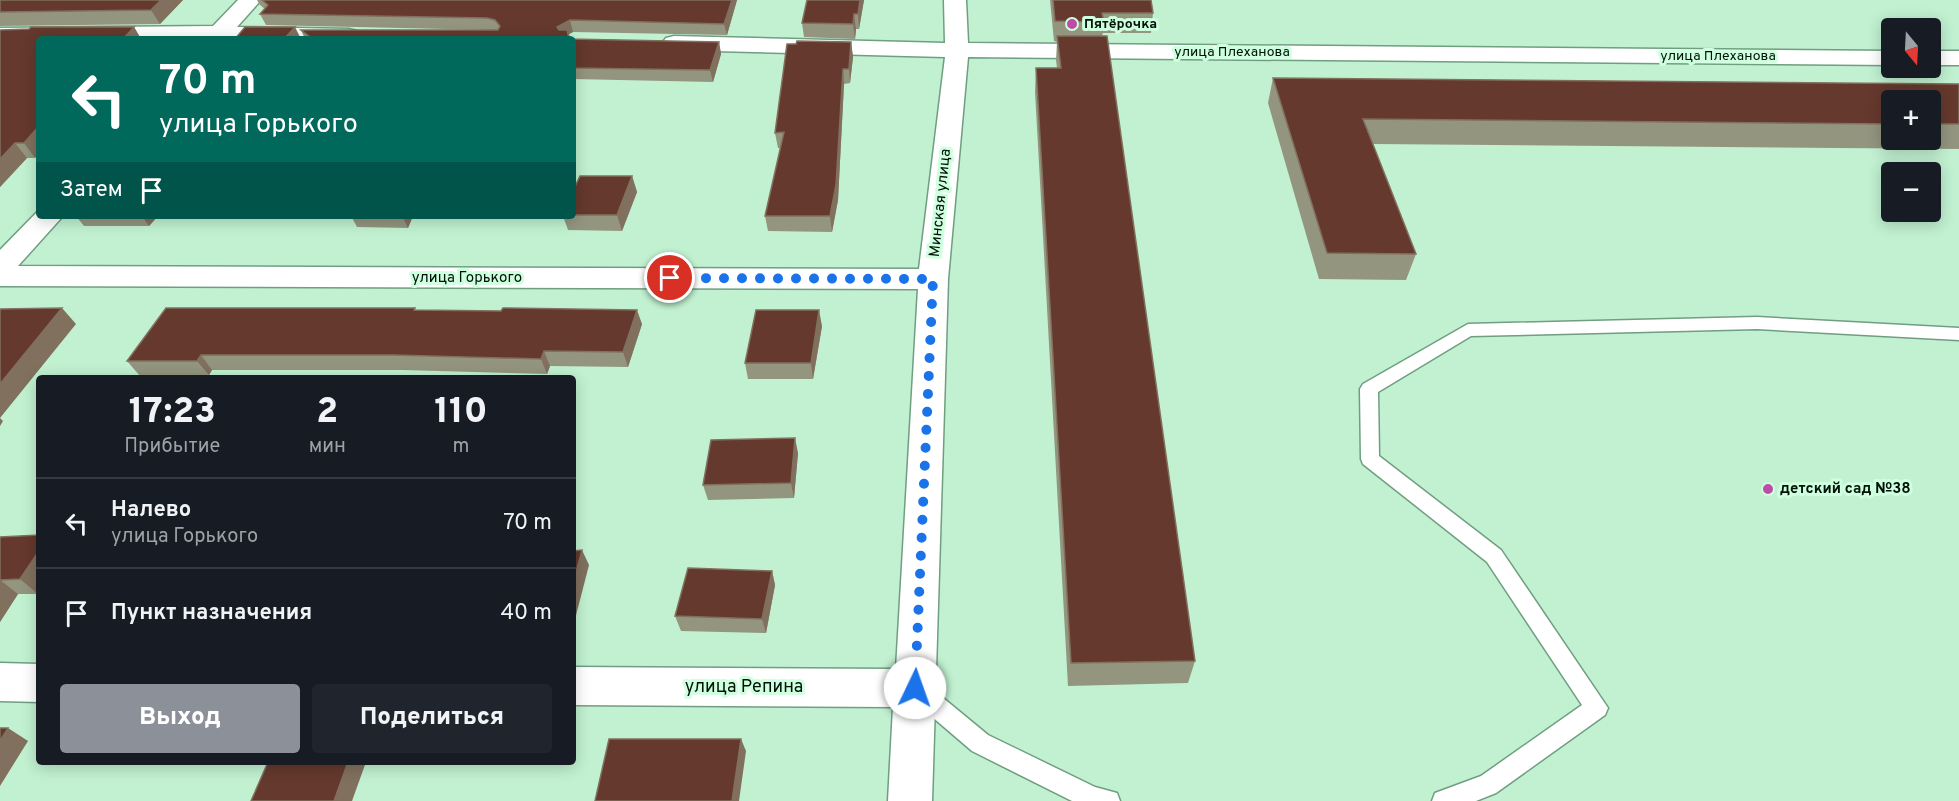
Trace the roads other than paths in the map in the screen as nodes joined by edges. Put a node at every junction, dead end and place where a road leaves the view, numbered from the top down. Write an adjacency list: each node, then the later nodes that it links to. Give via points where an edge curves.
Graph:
1 (250, 0): 4 (street)
2 (955, 0): 7 (street, Минская улица)
3 (0, 34): 4 (street)
4 (216, 36): 5 (street)
5 (373, 36)
6 (656, 43): 7 (street, улица Плеханова)
7 (957, 50): 8 (street, улица Плеханова); 14 (street, Минская улица)
8 (1881, 58)
9 (1941, 58): 10 (street)
10 (1959, 58)
11 (46, 219): 12 (street)
12 (0, 268)
13 (0, 276): 14 (street, улица Горького)
14 (933, 279): 19 (street, Минская улица)
15 (1959, 334): 22 (lane, via 1757,323 1468,330 1369,389 1370,459 1494,556 1597,708 1488,785)
16 (0, 682): 17 (street)
17 (36, 683)
18 (576, 686): 19 (street, улица Репина)
19 (915, 688): 20 (street, Минская улица); 21 (lane, via 980,743 1093,799)
20 (910, 801)
21 (1107, 801)
22 (1444, 801)

